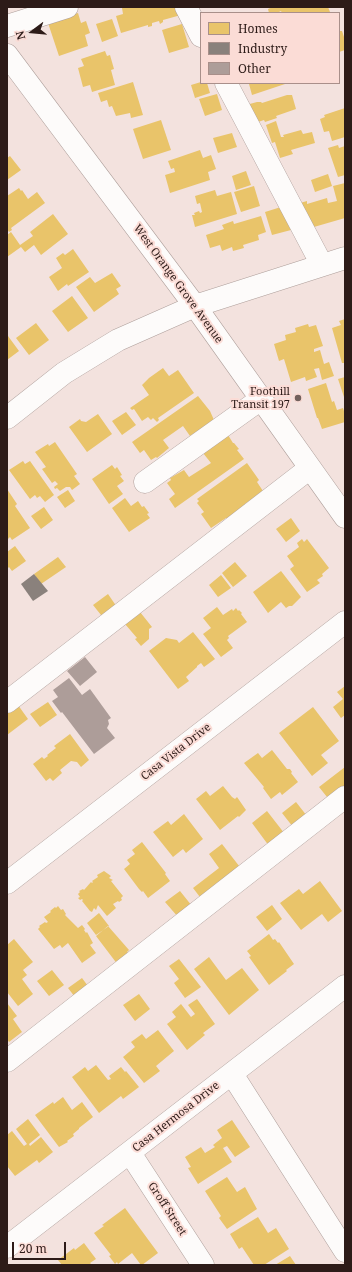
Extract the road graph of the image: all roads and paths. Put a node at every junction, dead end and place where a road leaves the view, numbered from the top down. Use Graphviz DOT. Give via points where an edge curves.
graph roads {
  1 [pos="67,7"];
  2 [pos="186,7"];
  3 [pos="7,26"];
  4 [pos="200,34"];
  5 [pos="7,55"];
  6 [pos="227,84"];
  7 [pos="345,258"];
  8 [pos="322,265"];
  9 [pos="195,306"];
  10 [pos="261,399"];
  11 [pos="7,418"];
  12 [pos="310,468"];
  13 [pos="145,482"];
  14 [pos="345,517"];
  15 [pos="345,622"];
  16 [pos="7,702"];
  17 [pos="345,797"];
  18 [pos="7,883"];
  19 [pos="345,986"];
  20 [pos="7,1061"];
  21 [pos="232,1074"];
  22 [pos="130,1153"];
  23 [pos="7,1248"];
  24 [pos="345,1251"];
  25 [pos="198,1263"];
  1 -- 3 [label="street"];
  2 -- 4 [label="street"];
  5 -- 9 [label="street, West Orange Grove Avenue"];
  6 -- 8 [label="street"];
  7 -- 8 [label="street"];
  8 -- 9 [label="street"];
  9 -- 10 [label="street, West Orange Grove Avenue"];
  9 -- 11 [label="street" via="118,340 64,373"];
  10 -- 12 [label="street, West Orange Grove Avenue"];
  10 -- 13 [label="street"];
  12 -- 14 [label="street, West Orange Grove Avenue"];
  12 -- 16 [label="street"];
  15 -- 18 [label="street, Casa Vista Drive"];
  17 -- 20 [label="street"];
  19 -- 21 [label="street, Casa Hermosa Drive"];
  21 -- 22 [label="street, Casa Hermosa Drive"];
  21 -- 24 [label="street"];
  22 -- 23 [label="street, Casa Hermosa Drive"];
  22 -- 25 [label="street, Groff Street"];
}
